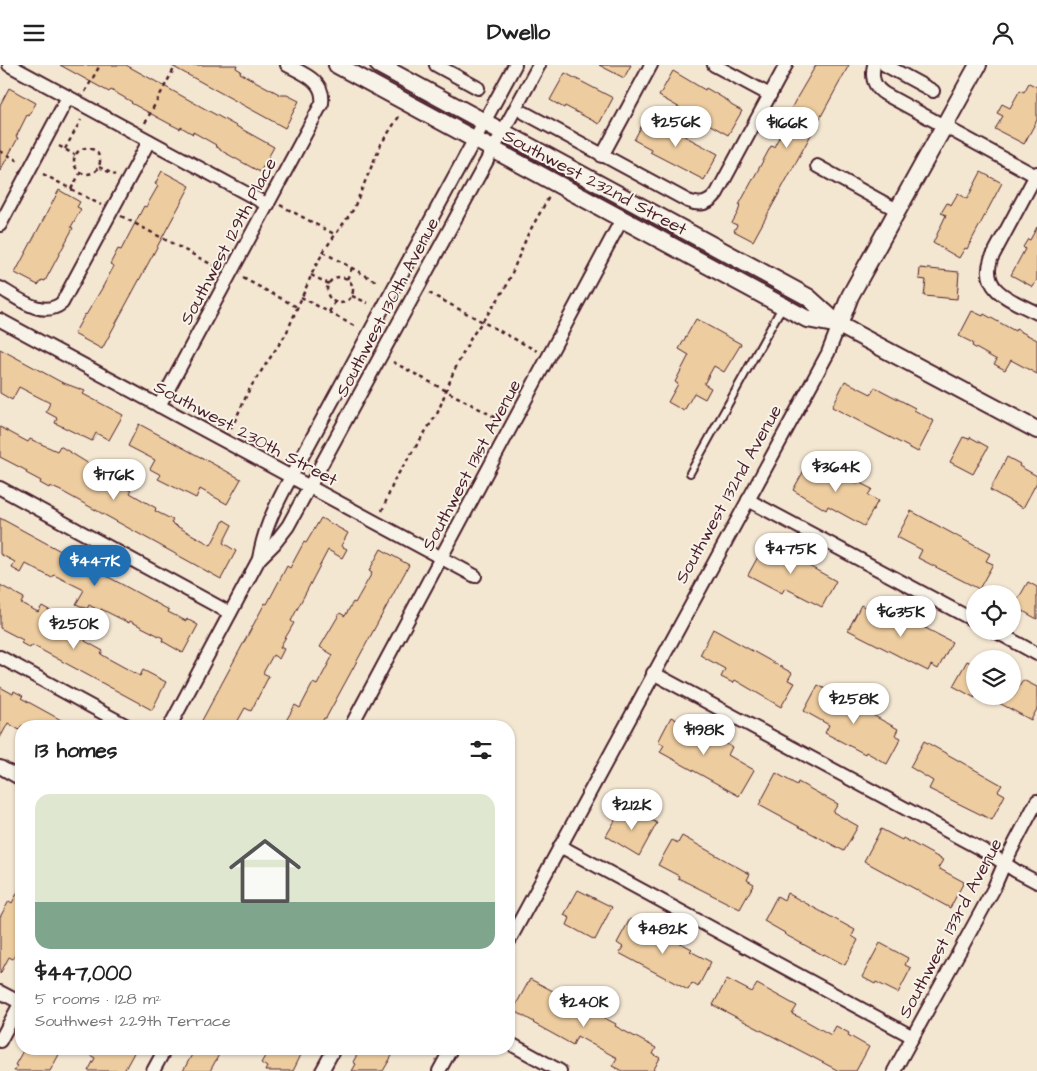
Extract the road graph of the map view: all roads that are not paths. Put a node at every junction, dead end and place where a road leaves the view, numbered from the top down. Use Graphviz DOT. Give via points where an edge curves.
graph roads {
  1 [pos="9,65"];
  2 [pos="287,65"];
  3 [pos="336,65"];
  4 [pos="379,65"];
  5 [pos="436,65"];
  6 [pos="515,65"];
  7 [pos="539,65"];
  8 [pos="651,65"];
  9 [pos="714,65"];
  10 [pos="786,65"];
  11 [pos="874,65"];
  12 [pos="885,65"];
  13 [pos="978,65"];
  14 [pos="478,88"];
  15 [pos="933,91"];
  16 [pos="770,95"];
  17 [pos="68,97"];
  18 [pos="525,113"];
  19 [pos="484,122"];
  20 [pos="944,126"];
  21 [pos="502,132"];
  22 [pos="474,139"];
  23 [pos="149,141"];
  24 [pos="492,149"];
  25 [pos="602,155"];
  26 [pos="817,166"];
  27 [pos="1036,175"];
  28 [pos="272,204"];
  29 [pos="897,211"];
  30 [pos="622,219"];
  31 [pos="0,225"];
  32 [pos="0,288"];
  33 [pos="783,306"];
  34 [pos="1037,313"];
  35 [pos="0,320"];
  36 [pos="839,325"];
  37 [pos="159,406"];
  38 [pos="1037,430"];
  39 [pos="690,473"];
  40 [pos="290,477"];
  41 [pos="309,487"];
  42 [pos="0,488"];
  43 [pos="748,499"];
  44 [pos="441,558"];
  45 [pos="258,559"];
  46 [pos="475,576"];
  47 [pos="230,613"];
  48 [pos="966,616"];
  49 [pos="1011,640"];
  50 [pos="1037,654"];
  51 [pos="0,657"];
  52 [pos="653,673"];
  53 [pos="116,720"];
  54 [pos="173,720"];
  55 [pos="354,720"];
  56 [pos="0,767"];
  57 [pos="15,776"];
  58 [pos="1037,801"];
  59 [pos="560,846"];
  60 [pos="1005,862"];
  61 [pos="1037,882"];
  62 [pos="515,930"];
  63 [pos="0,992"];
  64 [pos="15,999"];
  65 [pos="15,1013"];
  66 [pos="913,1037"];
  67 [pos="0,1041"];
  68 [pos="515,1046"];
  69 [pos="162,1055"];
  70 [pos="331,1055"];
  71 [pos="448,1055"];
  72 [pos="153,1071"];
  73 [pos="322,1071"];
  74 [pos="439,1071"];
  75 [pos="560,1071"];
  76 [pos="894,1071"];
  1 -- 17 [label="street"];
  2 -- 28 [label="street, Southwest 129th Place" via="319,85 322,98"];
  3 -- 22 [label="street, Southwest 232nd Street"];
  4 -- 19 [label="street, Southwest 232nd Street"];
  5 -- 14 [label="street"];
  6 -- 19 [label="street, Southwest 130th Avenue"];
  7 -- 21 [label="street, Southwest 130th Avenue"];
  8 -- 25 [label="street"];
  9 -- 16 [label="street"];
  10 -- 16 [label="street"];
  11 -- 20 [label="street" via="874,83 879,90"];
  12 -- 15 [label="street"];
  13 -- 20 [label="street, Southwest 132nd Avenue"];
  16 -- 25 [label="street" via="717,193 704,203 688,201"];
  17 -- 23 [label="street"];
  17 -- 31 [label="street"];
  18 -- 25 [label="street"];
  19 -- 21 [label="street, Southwest 232nd Street"];
  19 -- 22 [label="street, Southwest 130th Avenue"];
  20 -- 27 [label="street"];
  20 -- 29 [label="street, Southwest 132nd Avenue"];
  21 -- 24 [label="street, Southwest 130th Avenue"];
  21 -- 36 [label="street, Southwest 232nd Street" via="808,297"];
  22 -- 24 [label="street, Southwest 232nd Street"];
  22 -- 40 [label="street, Southwest 130th Avenue"];
  23 -- 28 [label="street"];
  23 -- 32 [label="street" via="65,299 57,307 37,308"];
  24 -- 30 [label="street, Southwest 232nd Street"];
  24 -- 41 [label="street, Southwest 130th Avenue"];
  26 -- 29 [label="street"];
  27 -- 34 [label="street" via="991,259 988,271 991,283 1000,293"];
  28 -- 37 [label="street, Southwest 129th Place"];
  29 -- 36 [label="street, Southwest 132nd Avenue" via="850,296"];
  30 -- 33 [label="street, Southwest 232nd Street"];
  30 -- 44 [label="street, Southwest 131st Avenue"];
  33 -- 36 [label="street, Southwest 232nd Street" via="807,319"];
  33 -- 39 [label="lane"];
  35 -- 37 [label="street, Southwest 230th Street"];
  36 -- 38 [label="street, Southwest 232nd Street"];
  36 -- 43 [label="street, Southwest 132nd Avenue" via="828,353"];
  37 -- 40 [label="street, Southwest 230th Street"];
  40 -- 41 [label="street, Southwest 230th Street"];
  40 -- 45 [label="street, Southwest 130th Avenue" via="268,523"];
  41 -- 44 [label="street, Southwest 230th Street"];
  41 -- 45 [label="street, Southwest 130th Avenue" via="288,525"];
  42 -- 47 [label="street"];
  43 -- 48 [label="street"];
  43 -- 52 [label="street, Southwest 132nd Avenue"];
  44 -- 46 [label="street, Southwest 230th Street"];
  44 -- 55 [label="street, Southwest 131st Avenue"];
  45 -- 47 [label="street, Southwest 130th Avenue"];
  47 -- 54 [label="street, Southwest 130th Avenue"];
  49 -- 50 [label="street"];
  51 -- 53 [label="street"];
  52 -- 59 [label="street, Southwest 132nd Avenue"];
  52 -- 60 [label="street"];
  56 -- 57 [label="street"];
  58 -- 60 [label="street, Southwest 133rd Avenue"];
  59 -- 62 [label="street, Southwest 132nd Avenue"];
  59 -- 66 [label="street"];
  60 -- 61 [label="street"];
  60 -- 66 [label="street, Southwest 133rd Avenue"];
  63 -- 64 [label="street"];
  65 -- 67 [label="street"];
  66 -- 76 [label="street, Southwest 133rd Avenue"];
  68 -- 75 [label="street"];
  69 -- 72 [label="street"];
  70 -- 73 [label="street"];
  71 -- 74 [label="street"];
}
